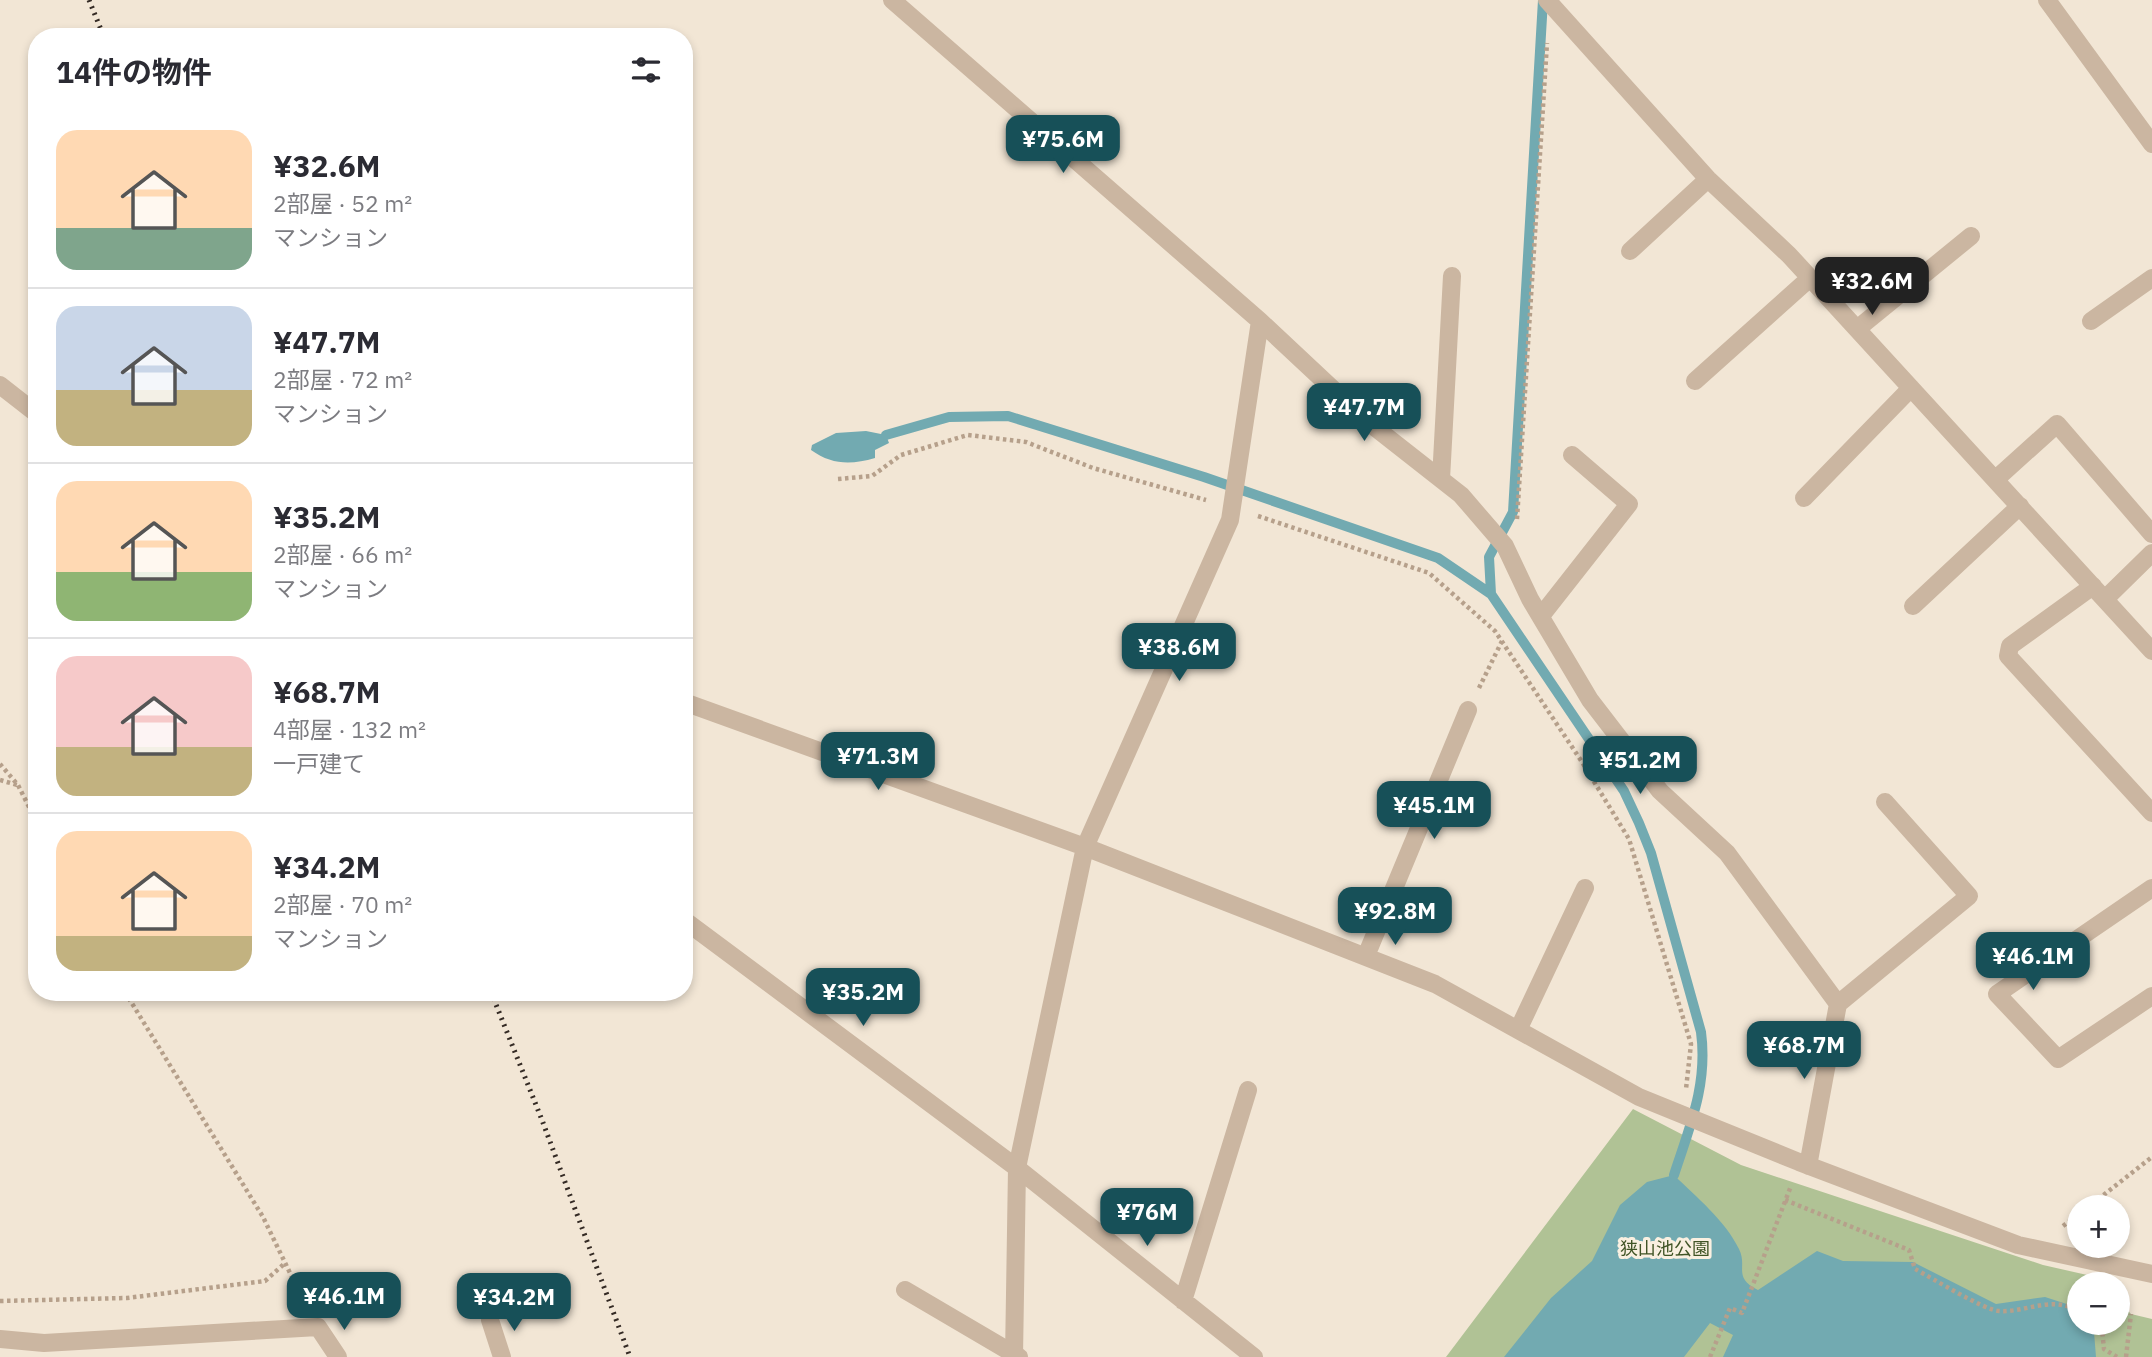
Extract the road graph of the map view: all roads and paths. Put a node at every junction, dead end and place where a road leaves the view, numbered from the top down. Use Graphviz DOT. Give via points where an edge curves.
graph roads {
  1 [pos="892,0"];
  2 [pos="2046,0"];
  3 [pos="1554,6"];
  4 [pos="2152,144"];
  5 [pos="1708,178"];
  6 [pos="1971,236"];
  7 [pos="1630,251"];
  8 [pos="1452,276"];
  9 [pos="1810,278"];
  10 [pos="2152,278"];
  11 [pos="1260,321"];
  12 [pos="2091,321"];
  13 [pos="1857,329"];
  14 [pos="1695,381"];
  15 [pos="0,385"];
  16 [pos="1911,388"];
  17 [pos="28,407"];
  18 [pos="1572,455"];
  19 [pos="838,479"];
  20 [pos="1441,480"];
  21 [pos="1996,480"];
  22 [pos="1804,498"];
  23 [pos="2020,506"];
  24 [pos="1232,507"];
  25 [pos="2152,534"];
  26 [pos="1500,541"];
  27 [pos="2152,553"];
  28 [pos="2099,593"];
  29 [pos="1913,606"];
  30 [pos="1541,616"];
  31 [pos="1502,640"];
  32 [pos="2152,651"];
  33 [pos="693,705"];
  34 [pos="1468,710"];
  35 [pos="0,764"];
  36 [pos="0,780"];
  37 [pos="18,785"];
  38 [pos="1885,802"];
  39 [pos="28,805"];
  40 [pos="2152,813"];
  41 [pos="1085,847"];
  42 [pos="1586,888"];
  43 [pos="2152,888"];
  44 [pos="693,927"];
  45 [pos="1366,956"];
  46 [pos="2152,996"];
  47 [pos="131,1001"];
  48 [pos="1838,1004"];
  49 [pos="1519,1028"];
  50 [pos="1248,1090"];
  51 [pos="1677,1112"];
  52 [pos="2152,1157"];
  53 [pos="1804,1164"];
  54 [pos="1017,1168"];
  55 [pos="2104,1195"];
  56 [pos="1785,1200"];
  57 [pos="284,1264"];
  58 [pos="2152,1274"];
  59 [pos="905,1290"];
  60 [pos="0,1301"];
  61 [pos="1183,1301"];
  62 [pos="2067,1307"];
  63 [pos="2131,1314"];
  64 [pos="490,1320"];
  65 [pos="318,1327"];
  66 [pos="2103,1335"];
  67 [pos="0,1339"];
  68 [pos="43,1350"];
  69 [pos="1016,1356"];
  70 [pos="338,1357"];
  71 [pos="502,1357"];
  72 [pos="1254,1357"];
  73 [pos="1710,1357"];
  74 [pos="2117,1357"];
  75 [pos="2126,1357"];
  1 -- 11 [label="street"];
  2 -- 4 [label="street"];
  3 -- 5 [label="street"];
  3 -- 26 [label="path" via="1549,20 1520,515"];
  5 -- 7 [label="street"];
  5 -- 9 [label="street"];
  6 -- 13 [label="street"];
  8 -- 20 [label="street"];
  9 -- 13 [label="street"];
  9 -- 14 [label="street"];
  10 -- 12 [label="street"];
  11 -- 20 [label="street" via="1368,422"];
  11 -- 24 [label="street"];
  13 -- 16 [label="street"];
  15 -- 17 [label="street"];
  16 -- 21 [label="street"];
  16 -- 22 [label="street"];
  18 -- 30 [label="street" via="1629,504"];
  19 -- 24 [label="path" via="872,476 901,455 968,435 1026,442 1093,468"];
  20 -- 26 [label="street" via="1461,495"];
  21 -- 23 [label="street"];
  21 -- 25 [label="street" via="2057,424"];
  23 -- 28 [label="street"];
  23 -- 29 [label="street"];
  24 -- 31 [label="path" via="1429,573"];
  24 -- 41 [label="street"];
  26 -- 30 [label="street"];
  27 -- 28 [label="street"];
  28 -- 32 [label="street"];
  28 -- 40 [label="street" via="2010,646 2008,656"];
  30 -- 48 [label="street" via="1590,699 1660,791 1727,853"];
  31 -- 34 [label="path"];
  31 -- 51 [label="path" via="1629,839 1691,1044 1689,1075"];
  33 -- 41 [label="street"];
  34 -- 45 [label="street"];
  35 -- 37 [label="path"];
  36 -- 37 [label="path"];
  37 -- 39 [label="path"];
  38 -- 48 [label="street" via="1969,896"];
  41 -- 45 [label="street"];
  41 -- 54 [label="street"];
  42 -- 49 [label="street"];
  43 -- 46 [label="street" via="1997,994 2057,1059"];
  44 -- 54 [label="street"];
  45 -- 49 [label="street" via="1435,984"];
  47 -- 57 [label="path" via="263,1217"];
  48 -- 53 [label="street"];
  49 -- 51 [label="street" via="1639,1097"];
  50 -- 61 [label="street"];
  51 -- 53 [label="street"];
  52 -- 55 [label="path"];
  53 -- 56 [label="path"];
  53 -- 58 [label="street" via="2018,1245"];
  54 -- 61 [label="street"];
  54 -- 69 [label="street"];
  56 -- 62 [label="path" via="1909,1250 1915,1269 1998,1311 2040,1304"];
  56 -- 73 [label="path" via="1741,1313 1730,1308"];
  57 -- 60 [label="path" via="265,1281 127,1298"];
  57 -- 65 [label="path"];
  59 -- 69 [label="street"];
  61 -- 72 [label="street"];
  63 -- 75 [label="path"];
  64 -- 71 [label="street"];
  65 -- 68 [label="street"];
  65 -- 70 [label="street"];
  66 -- 74 [label="path" via="2104,1349"];
  67 -- 68 [label="street"];
}
